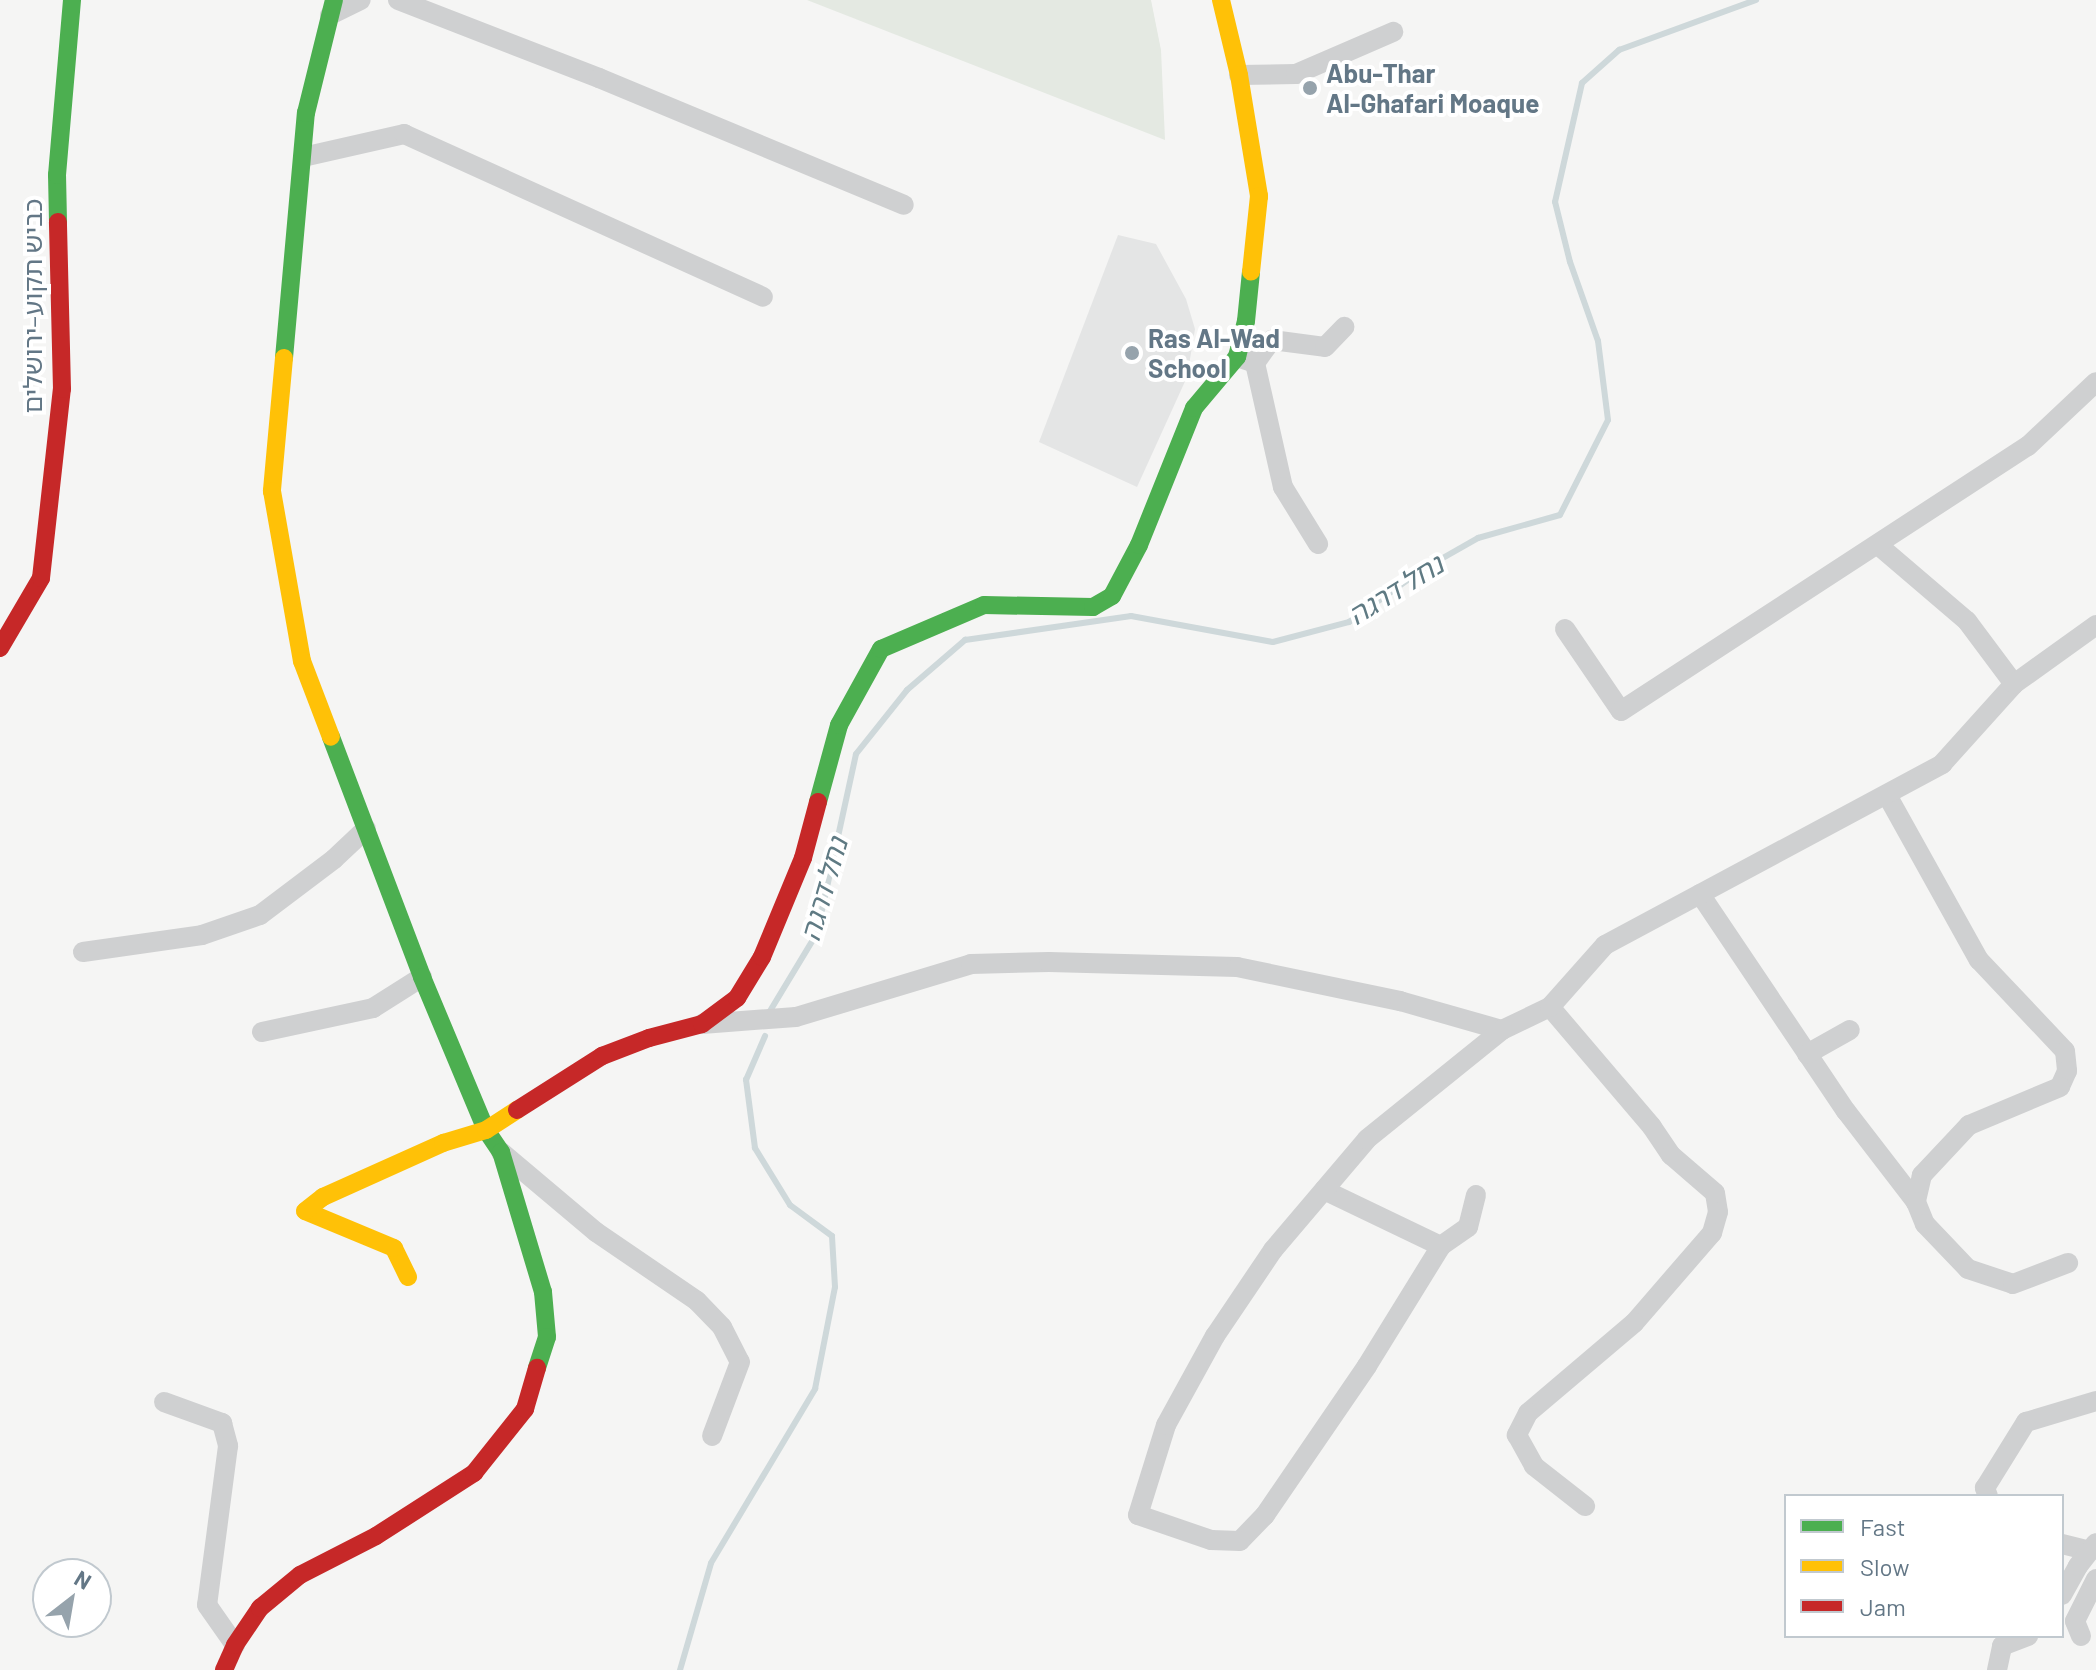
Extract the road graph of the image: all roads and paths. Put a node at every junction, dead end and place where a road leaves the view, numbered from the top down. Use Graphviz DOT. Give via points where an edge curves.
graph roads {
  1 [pos="72,0"];
  2 [pos="361,0"];
  3 [pos="398,0"];
  4 [pos="1221,0"];
  5 [pos="332,8"];
  6 [pos="1393,32"];
  7 [pos="1239,75"];
  8 [pos="303,157"];
  9 [pos="904,205"];
  10 [pos="763,297"];
  11 [pos="1344,327"];
  12 [pos="1246,360"];
  13 [pos="2096,382"];
  14 [pos="1318,544"];
  15 [pos="1878,545"];
  16 [pos="2096,625"];
  17 [pos="1565,629"];
  18 [pos="0,648"];
  19 [pos="2014,684"];
  20 [pos="1887,795"];
  21 [pos="366,829"];
  22 [pos="1700,894"];
  23 [pos="83,952"];
  24 [pos="422,977"];
  25 [pos="1550,1007"];
  26 [pos="702,1024"];
  27 [pos="1502,1030"];
  28 [pos="1850,1030"];
  29 [pos="262,1032"];
  30 [pos="1807,1054"];
  31 [pos="486,1130"];
  32 [pos="501,1152"];
  33 [pos="1324,1190"];
  34 [pos="1476,1195"];
  35 [pos="1916,1202"];
  36 [pos="1441,1246"];
  37 [pos="2068,1263"];
  38 [pos="408,1277"];
  39 [pos="2096,1401"];
  40 [pos="164,1402"];
  41 [pos="712,1436"];
  42 [pos="1987,1494"];
  43 [pos="1585,1506"];
  44 [pos="2064,1544"];
  45 [pos="2093,1547"];
  46 [pos="2096,1579"];
  47 [pos="2064,1592"];
  48 [pos="2081,1636"];
  49 [pos="2023,1638"];
  50 [pos="235,1645"];
  51 [pos="224,1670"];
  52 [pos="1997,1670"];
  1 -- 18 [label="street, כביש תקוע–ירושלים" via="57,175 62,389 41,578"];
  2 -- 5 [label="street"];
  3 -- 9 [label="street"];
  4 -- 7 [label="street"];
  5 -- 8 [label="street" via="306,113"];
  6 -- 7 [label="street" via="1296,74"];
  7 -- 12 [label="street" via="1259,196"];
  8 -- 10 [label="street" via="404,134"];
  8 -- 21 [label="street" via="272,491 302,661"];
  11 -- 12 [label="street" via="1325,347 1272,340"];
  12 -- 14 [label="street" via="1283,487"];
  12 -- 26 [label="street" via="1194,408 1139,545 1112,596 1093,607 984,605 881,649 839,725 803,858 762,957 737,998"];
  13 -- 15 [label="street" via="2028,446"];
  15 -- 17 [label="street" via="1621,711"];
  15 -- 19 [label="street" via="1967,621"];
  16 -- 19 [label="street"];
  19 -- 20 [label="street" via="1942,764"];
  20 -- 22 [label="street"];
  20 -- 35 [label="street" via="1979,960 2065,1051 2067,1071 2060,1087 1969,1125 1922,1175"];
  21 -- 23 [label="street" via="260,915 202,935"];
  21 -- 24 [label="street"];
  22 -- 25 [label="street" via="1605,945"];
  22 -- 30 [label="street"];
  24 -- 29 [label="street" via="373,1008"];
  24 -- 31 [label="street"];
  25 -- 27 [label="street"];
  25 -- 43 [label="street" via="1671,1155 1715,1193 1718,1212 1712,1233 1634,1323 1528,1413 1517,1435 1534,1466"];
  26 -- 27 [label="street" via="796,1017 971,964 1049,962 1237,967 1400,1001"];
  26 -- 31 [label="street" via="602,1056"];
  27 -- 33 [label="street" via="1367,1139"];
  28 -- 30 [label="street"];
  30 -- 35 [label="street"];
  31 -- 32 [label="street"];
  31 -- 38 [label="street" via="443,1143 323,1197 305,1211 394,1248"];
  32 -- 41 [label="street" via="596,1232 697,1301 722,1327 740,1362"];
  32 -- 50 [label="street" via="543,1292 547,1337 525,1409 474,1473 376,1536 300,1575 260,1608"];
  33 -- 36 [label="street"];
  33 -- 36 [label="street" via="1273,1250 1215,1336 1166,1425 1138,1515 1211,1540 1240,1541 1265,1515 1359,1379"];
  34 -- 36 [label="street" via="1468,1227"];
  35 -- 37 [label="street" via="1925,1224 1968,1269 2013,1284"];
  39 -- 42 [label="street" via="2026,1422 1985,1488"];
  40 -- 50 [label="street" via="222,1423 228,1446 207,1605"];
  44 -- 45 [label="street"];
  45 -- 47 [label="street"];
  46 -- 48 [label="street" via="2075,1621"];
  49 -- 52 [label="street" via="2002,1646"];
  50 -- 51 [label="street"];
}
